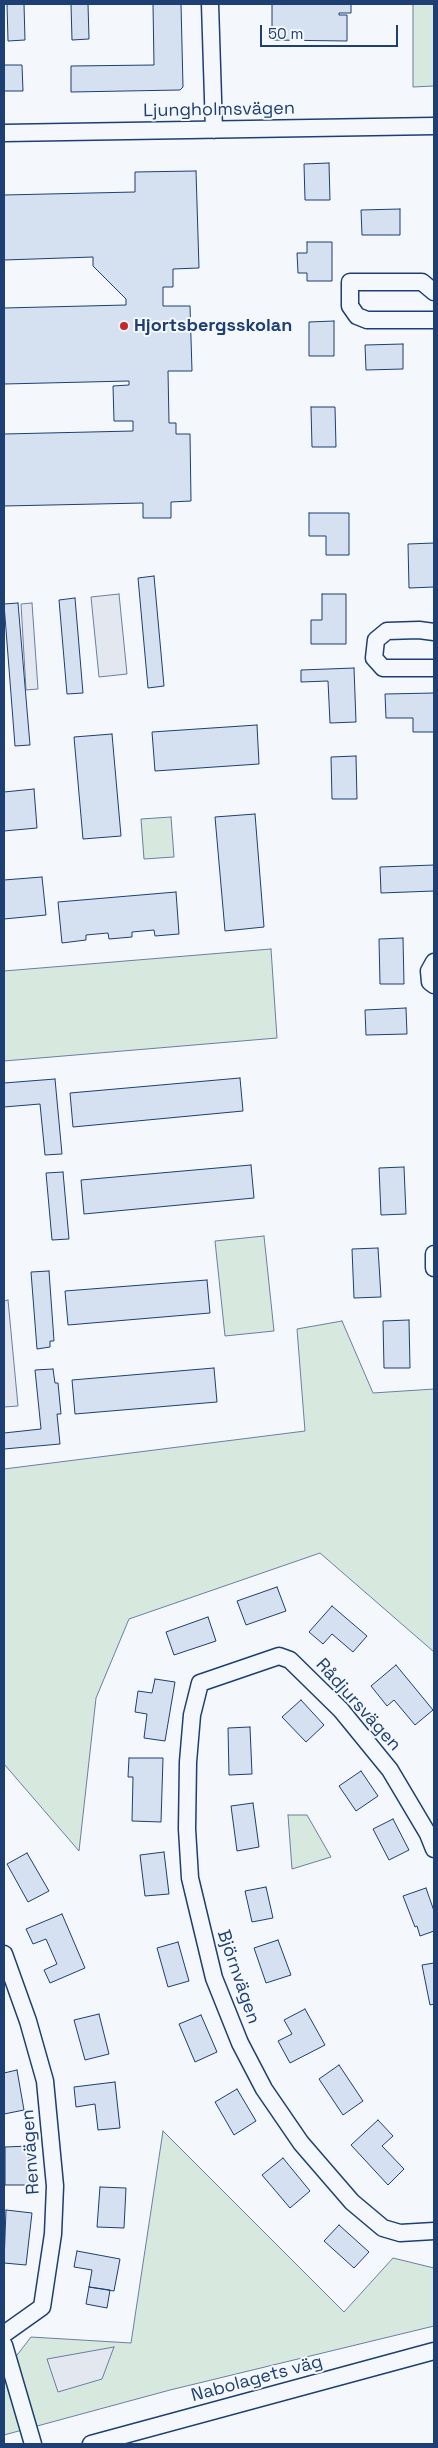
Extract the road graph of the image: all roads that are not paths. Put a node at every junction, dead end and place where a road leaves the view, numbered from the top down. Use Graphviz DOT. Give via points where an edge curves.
graph roads {
  1 [pos="210,4"];
  2 [pos="434,126"];
  3 [pos="214,130"];
  4 [pos="4,133"];
  5 [pos="434,292"];
  6 [pos="434,320"];
  7 [pos="434,632"];
  8 [pos="434,668"];
  9 [pos="434,962"];
  10 [pos="434,985"];
  11 [pos="434,1254"];
  12 [pos="434,1268"];
  13 [pos="241,1668"];
  14 [pos="434,1849"];
  15 [pos="4,1954"];
  16 [pos="434,2231"];
  17 [pos="4,2334"];
  18 [pos="4,2345"];
  19 [pos="434,2351"];
  20 [pos="33,2444"];
  21 [pos="91,2444"];
  1 -- 3 [label="street"];
  2 -- 3 [label="street, Ljungholmsvägen"];
  3 -- 4 [label="street, Ljungholmsvägen"];
  5 -- 6 [label="street" via="422,282 350,282 350,306 357,316 367,320"];
  7 -- 8 [label="street" via="387,631 376,640 374,658 383,668"];
  9 -- 10 [label="street" via="429,970 430,982"];
  11 -- 12 [label="street"];
  13 -- 14 [label="street, Rådjursvägen" via="279,1656 290,1660 341,1710 390,1770"];
  13 -- 16 [label="street, Björnvägen" via="200,1683 192,1715 187,1829 190,1878 214,1978 240,2043 264,2089 301,2143 352,2202 382,2228 400,2234"];
  15 -- 17 [label="street, Renvägen" via="45,2081 55,2186 53,2234 42,2307"];
  18 -- 20 [label="street"];
  19 -- 21 [label="street, Nabolagets väg"];
}
